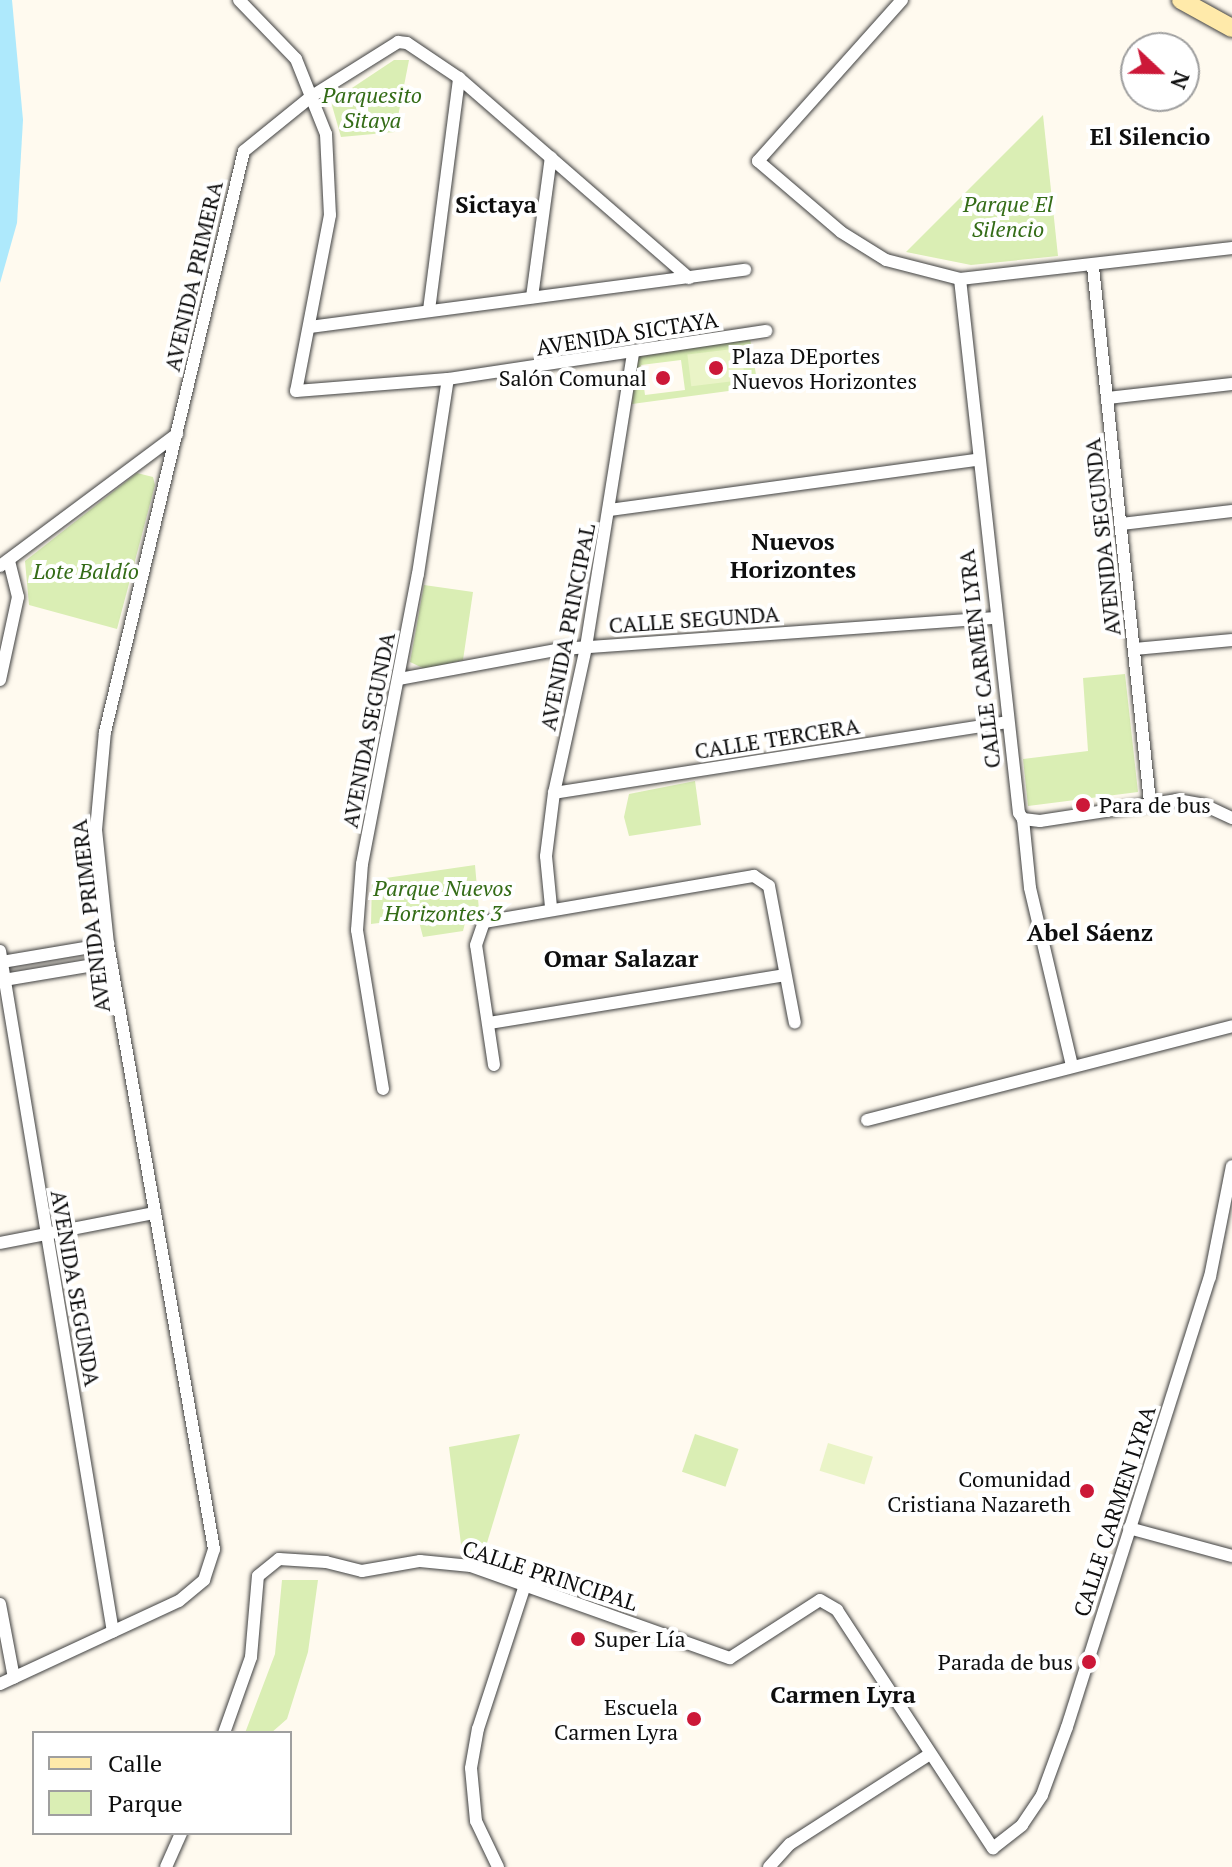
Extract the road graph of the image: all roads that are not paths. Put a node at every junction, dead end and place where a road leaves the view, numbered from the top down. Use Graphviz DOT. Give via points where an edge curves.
graph roads {
  1 [pos="239,0"];
  2 [pos="902,0"];
  3 [pos="1181,0"];
  4 [pos="1232,28"];
  5 [pos="459,78"];
  6 [pos="312,96"];
  7 [pos="551,157"];
  8 [pos="1232,248"];
  9 [pos="1093,267"];
  10 [pos="745,270"];
  11 [pos="689,278"];
  12 [pos="960,279"];
  13 [pos="532,297"];
  14 [pos="429,310"];
  15 [pos="310,327"];
  16 [pos="766,331"];
  17 [pos="633,354"];
  18 [pos="448,379"];
  19 [pos="1232,384"];
  20 [pos="1107,398"];
  21 [pos="177,434"];
  22 [pos="977,460"];
  23 [pos="610,510"];
  24 [pos="1232,511"];
  25 [pos="1121,524"];
  26 [pos="4,563"];
  27 [pos="993,618"];
  28 [pos="1232,640"];
  29 [pos="586,647"];
  30 [pos="1135,649"];
  31 [pos="399,679"];
  32 [pos="0,680"];
  33 [pos="1007,722"];
  34 [pos="554,793"];
  35 [pos="1150,802"];
  36 [pos="1232,818"];
  37 [pos="1023,819"];
  38 [pos="551,907"];
  39 [pos="108,944"];
  40 [pos="1,956"];
  41 [pos="112,962"];
  42 [pos="784,975"];
  43 [pos="4,980"];
  44 [pos="489,1023"];
  45 [pos="795,1023"];
  46 [pos="1232,1026"];
  47 [pos="14,1044"];
  48 [pos="0,1047"];
  49 [pos="494,1065"];
  50 [pos="1072,1066"];
  51 [pos="383,1089"];
  52 [pos="867,1120"];
  53 [pos="1232,1166"];
  54 [pos="155,1213"];
  55 [pos="47,1235"];
  56 [pos="0,1243"];
  57 [pos="1129,1528"];
  58 [pos="1232,1556"];
  59 [pos="525,1585"];
  60 [pos="0,1604"];
  61 [pos="113,1632"];
  62 [pos="14,1678"];
  63 [pos="0,1684"];
  64 [pos="225,1731"];
  65 [pos="930,1754"];
  66 [pos="180,1835"];
  67 [pos="993,1848"];
  68 [pos="166,1867"];
  69 [pos="498,1867"];
  70 [pos="769,1867"];
  1 -- 6 [label="street, AVENIDA SICTAYA" via="296,59"];
  2 -- 12 [label="street" via="758,161 841,232 886,260"];
  3 -- 4 [label="street"];
  5 -- 6 [label="street" via="398,42"];
  5 -- 7 [label="street"];
  5 -- 14 [label="street"];
  6 -- 15 [label="street, AVENIDA SICTAYA" via="326,134 330,215"];
  6 -- 21 [label="street, AVENIDA PRIMERA" via="244,151"];
  7 -- 11 [label="street"];
  7 -- 13 [label="street"];
  8 -- 9 [label="street"];
  9 -- 12 [label="street"];
  9 -- 20 [label="street, AVENIDA SEGUNDA"];
  10 -- 11 [label="street"];
  11 -- 13 [label="street"];
  12 -- 22 [label="street, CALLE CARMEN LYRA"];
  13 -- 14 [label="street"];
  14 -- 15 [label="street"];
  15 -- 18 [label="street, AVENIDA SICTAYA" via="296,391"];
  16 -- 17 [label="street, AVENIDA SICTAYA"];
  17 -- 18 [label="street, AVENIDA SICTAYA"];
  17 -- 23 [label="street, AVENIDA PRINCIPAL"];
  18 -- 31 [label="street, AVENIDA SEGUNDA"];
  19 -- 20 [label="street"];
  20 -- 25 [label="street, AVENIDA SEGUNDA"];
  21 -- 26 [label="street"];
  21 -- 39 [label="street, AVENIDA PRIMERA" via="98,778 96,830"];
  22 -- 23 [label="street"];
  22 -- 27 [label="street, CALLE CARMEN LYRA"];
  23 -- 29 [label="street, AVENIDA PRINCIPAL"];
  24 -- 25 [label="street"];
  25 -- 30 [label="street, AVENIDA SEGUNDA"];
  26 -- 32 [label="street" via="18,597"];
  27 -- 29 [label="street, CALLE SEGUNDA"];
  27 -- 33 [label="street, CALLE CARMEN LYRA"];
  28 -- 30 [label="street"];
  29 -- 31 [label="street, CALLE SEGUNDA"];
  29 -- 34 [label="street, AVENIDA PRINCIPAL"];
  30 -- 35 [label="street, AVENIDA SEGUNDA"];
  31 -- 51 [label="street, AVENIDA SEGUNDA" via="362,864 357,930"];
  33 -- 34 [label="street, CALLE TERCERA"];
  33 -- 37 [label="street, CALLE CARMEN LYRA" via="1016,807"];
  34 -- 38 [label="street, AVENIDA PRINCIPAL" via="546,856"];
  35 -- 36 [label="street" via="1204,805"];
  35 -- 37 [label="street" via="1068,818"];
  37 -- 50 [label="street" via="1030,888"];
  38 -- 42 [label="street" via="760,877 769,886"];
  38 -- 44 [label="street" via="478,927 476,945"];
  39 -- 40 [label="street"];
  39 -- 41 [label="street, AVENIDA PRIMERA"];
  40 -- 43 [label="street, AVENIDA SEGUNDA"];
  41 -- 43 [label="street"];
  41 -- 54 [label="street, AVENIDA PRIMERA"];
  42 -- 44 [label="street"];
  42 -- 45 [label="street"];
  43 -- 47 [label="street, AVENIDA SEGUNDA"];
  44 -- 49 [label="street"];
  46 -- 50 [label="street"];
  47 -- 48 [label="street"];
  47 -- 55 [label="street, AVENIDA SEGUNDA"];
  50 -- 52 [label="street"];
  53 -- 57 [label="street, CALLE CARMEN LYRA" via="1210,1277"];
  54 -- 55 [label="street"];
  54 -- 61 [label="street, AVENIDA PRIMERA" via="214,1549 204,1580 179,1601"];
  55 -- 56 [label="street"];
  55 -- 61 [label="street, AVENIDA SEGUNDA"];
  57 -- 58 [label="street"];
  57 -- 67 [label="street, CALLE CARMEN LYRA" via="1042,1795 1022,1825"];
  59 -- 64 [label="street, CALLE PRINCIPAL" via="459,1563 420,1561 362,1571 279,1559 258,1576 251,1657"];
  59 -- 65 [label="street, CALLE PRINCIPAL" via="730,1658 814,1601 827,1602"];
  59 -- 69 [label="street" via="478,1729 471,1768 476,1821"];
  60 -- 62 [label="street"];
  61 -- 62 [label="street"];
  62 -- 63 [label="street"];
  65 -- 67 [label="street, CALLE PRINCIPAL"];
  65 -- 70 [label="street" via="790,1844"];
  66 -- 68 [label="street"];
}
